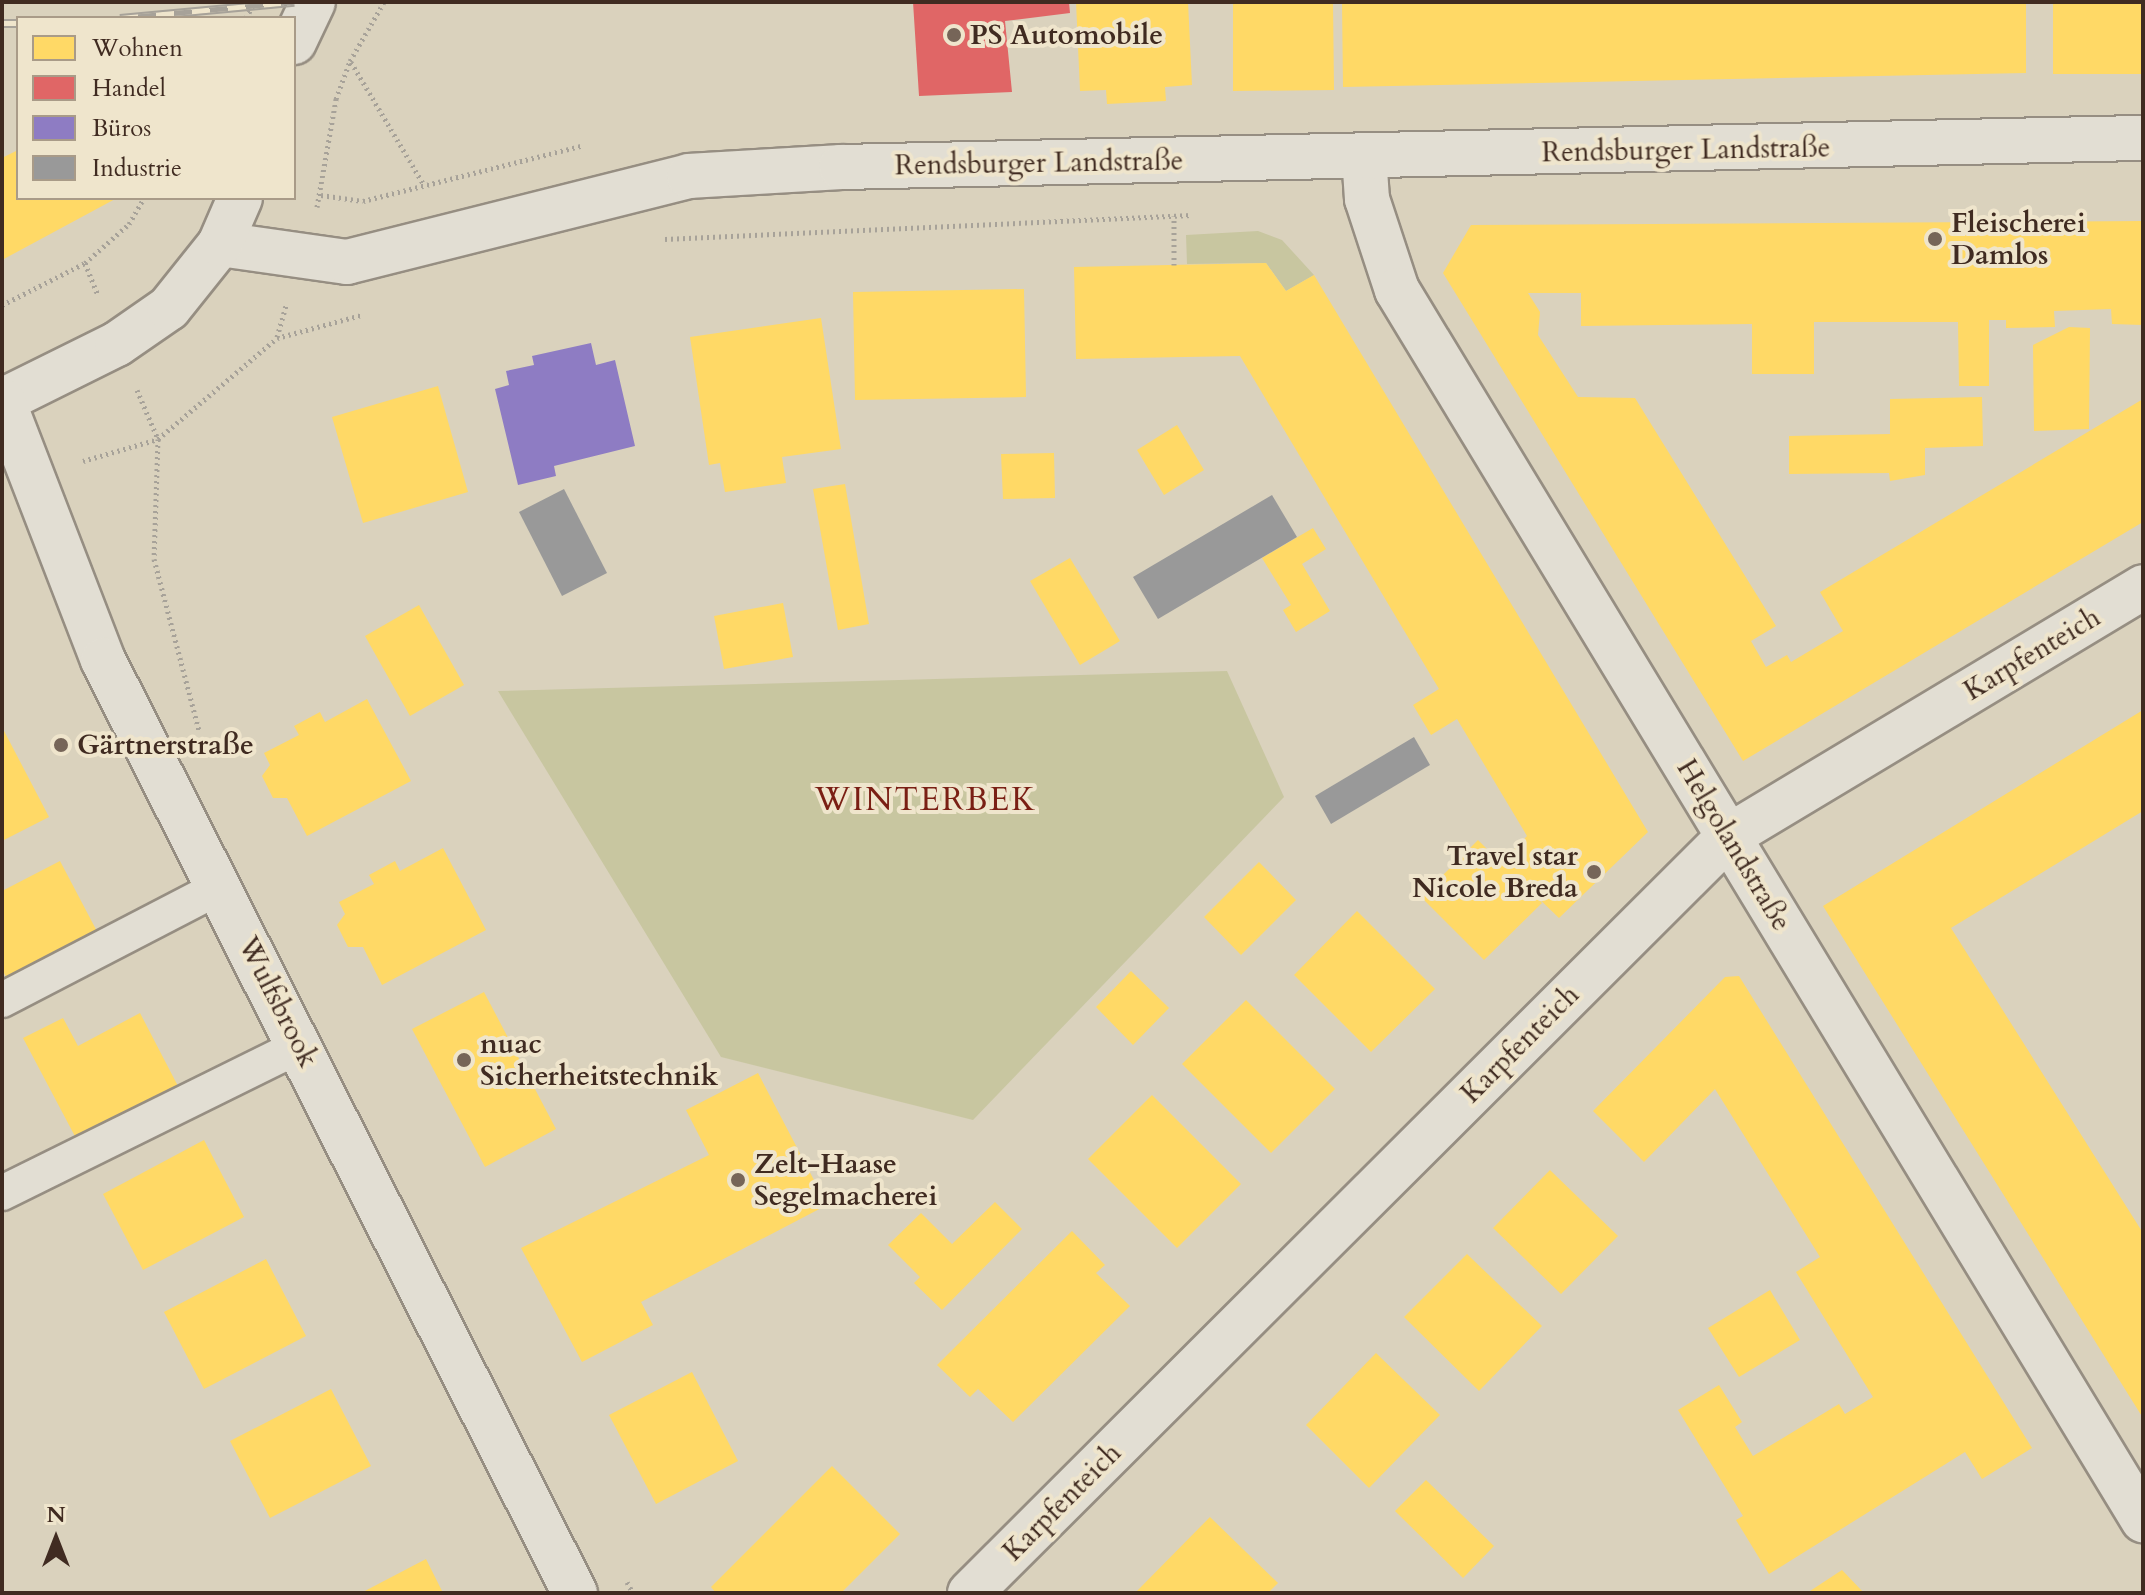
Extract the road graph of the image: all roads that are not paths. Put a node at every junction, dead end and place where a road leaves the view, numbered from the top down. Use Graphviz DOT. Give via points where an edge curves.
graph roads {
  1 [pos="2143,138"];
  2 [pos="1364,155"];
  3 [pos="239,200"];
  4 [pos="220,244"];
  5 [pos="2,401"];
  6 [pos="2143,587"];
  7 [pos="1729,836"];
  8 [pos="220,887"];
  9 [pos="2,1000"];
  10 [pos="301,1045"];
  11 [pos="2,1193"];
  12 [pos="2143,1520"];
  13 [pos="575,1593"];
  14 [pos="970,1593"];
  1 -- 2 [label="street, Rendsburger Landstraße"];
  2 -- 4 [label="street, Rendsburger Landstraße" via="841,167 689,176 347,262"];
  2 -- 7 [label="street, Helgolandstraße" via="1367,199 1397,290"];
  3 -- 4 [label="street"];
  4 -- 5 [label="street" via="169,308 117,344"];
  5 -- 8 [label="street, Wulfsbrook" via="103,660"];
  6 -- 7 [label="street, Karpfenteich"];
  7 -- 12 [label="street, Helgolandstraße"];
  7 -- 14 [label="street, Karpfenteich"];
  8 -- 9 [label="lane"];
  8 -- 10 [label="street, Wulfsbrook"];
  10 -- 11 [label="lane"];
  10 -- 13 [label="street, Wulfsbrook"];
}
